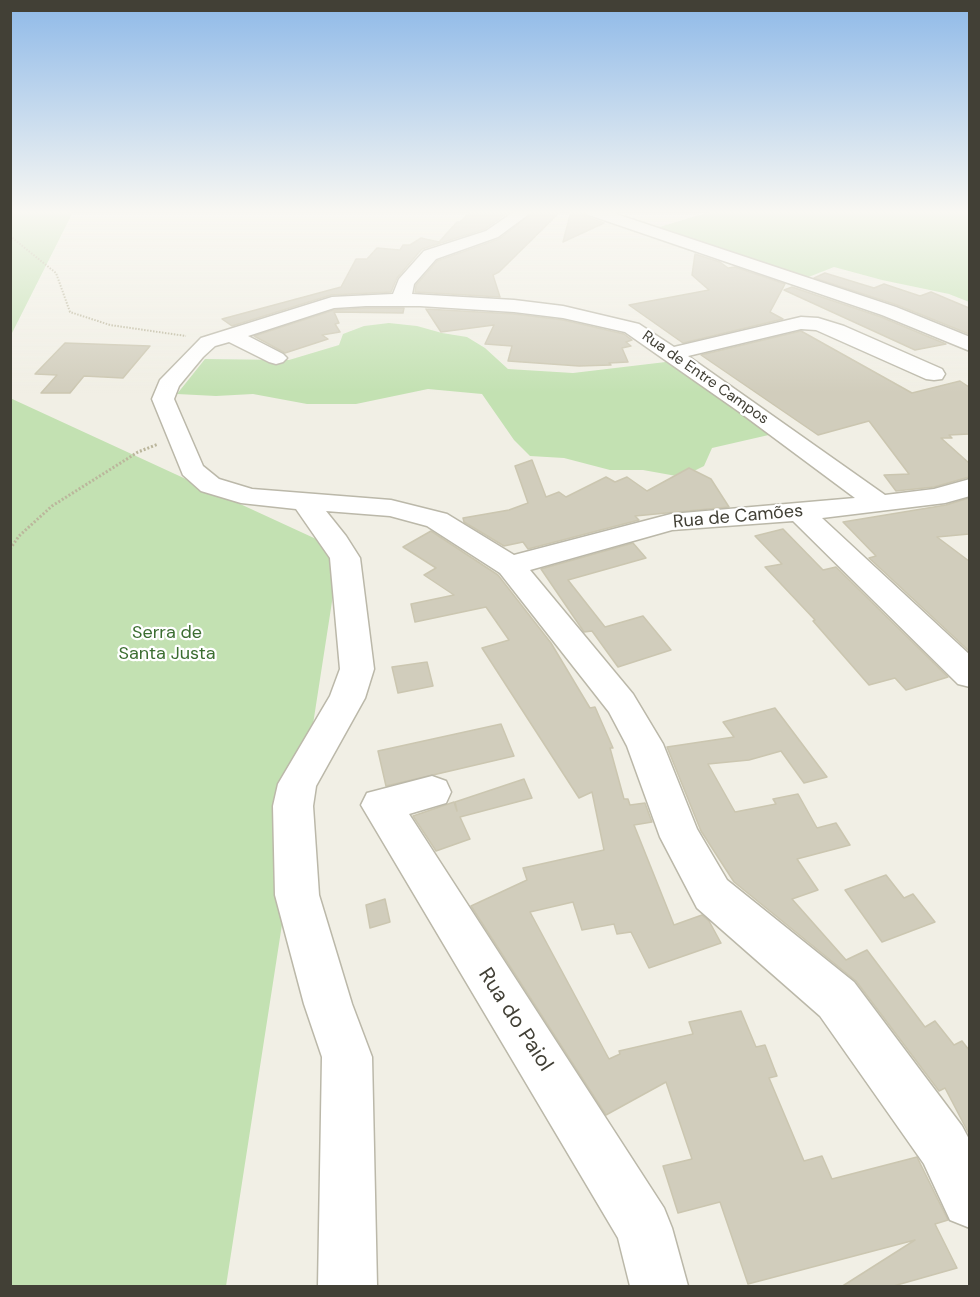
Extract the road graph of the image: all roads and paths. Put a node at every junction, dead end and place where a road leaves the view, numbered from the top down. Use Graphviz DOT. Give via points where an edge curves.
graph roads {
  1 [pos="54,272"];
  2 [pos="415,272"];
  3 [pos="770,272"];
  4 [pos="401,300"];
  5 [pos="219,338"];
  6 [pos="969,345"];
  7 [pos="672,354"];
  8 [pos="276,358"];
  9 [pos="954,367"];
  10 [pos="912,381"];
  11 [pos="178,436"];
  12 [pos="969,488"];
  13 [pos="305,502"];
  14 [pos="879,503"];
  15 [pos="800,512"];
  16 [pos="10,549"];
  17 [pos="510,566"];
  18 [pos="969,675"];
  19 [pos="432,792"];
  20 [pos="969,1200"];
  21 [pos="347,1287"];
  22 [pos="659,1287"];
  1 -- 5 [label="path" via="70,312 110,325"];
  2 -- 4 [label="street" via="405,283"];
  3 -- 6 [label="street" via="889,311"];
  4 -- 5 [label="street, Rua de Entre Campos" via="332,303"];
  4 -- 7 [label="street, Rua de Entre Campos" via="514,306 612,321 632,328"];
  5 -- 8 [label="street"];
  5 -- 11 [label="street" via="196,353 168,385 164,399"];
  7 -- 9 [label="street" via="801,323 818,324"];
  7 -- 14 [label="street, Rua de Entre Campos"];
  9 -- 10 [label="street"];
  11 -- 13 [label="street" via="192,470 210,485 250,497"];
  11 -- 16 [label="path" via="138,452 52,506"];
  12 -- 14 [label="street, Rua de Camões" via="936,497"];
  13 -- 17 [label="street" via="391,508 437,520"];
  13 -- 21 [label="street" via="345,558 357,669 347,698 297,784 293,806 297,895 347,1057"];
  14 -- 15 [label="street, Rua de Camões"];
  15 -- 17 [label="street, Rua de Camões" via="671,522"];
  15 -- 18 [label="street"];
  17 -- 20 [label="street" via="627,714 645,744 680,837 712,894 837,999 943,1145"];
  19 -- 22 [label="street, Rua do Paiol" via="381,805 644,1228"];
}
